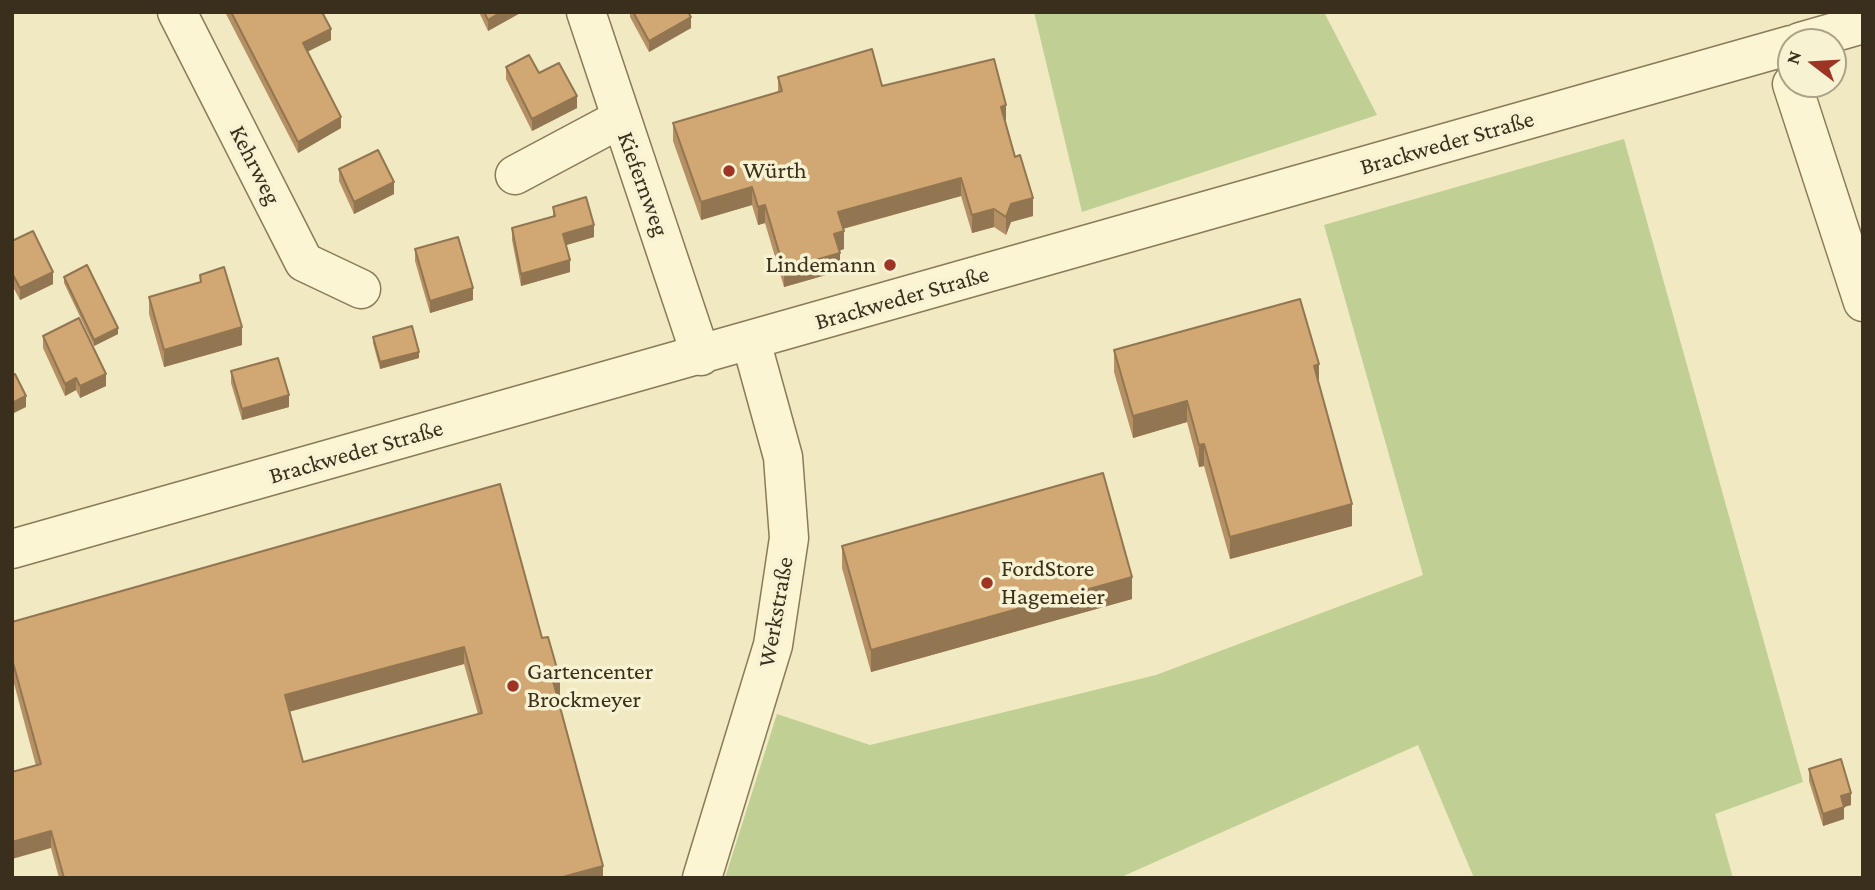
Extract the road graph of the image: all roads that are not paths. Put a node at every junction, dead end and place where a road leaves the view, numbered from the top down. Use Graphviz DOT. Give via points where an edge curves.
graph roads {
  1 [pos="177,12"];
  2 [pos="586,12"];
  3 [pos="1863,24"];
  4 [pos="1847,32"];
  5 [pos="1777,64"];
  6 [pos="1802,98"];
  7 [pos="620,119"];
  8 [pos="515,174"];
  9 [pos="361,289"];
  10 [pos="1863,302"];
  11 [pos="751,341"];
  12 [pos="701,356"];
  13 [pos="12,549"];
  14 [pos="702,878"];
  1 -- 9 [label="street, Kehrweg" via="304,262"];
  2 -- 7 [label="street, Kiefernweg"];
  3 -- 4 [label="street, Brackweder Straße"];
  5 -- 11 [label="street, Brackweder Straße"];
  6 -- 10 [label="street"];
  7 -- 8 [label="street"];
  7 -- 12 [label="street, Kiefernweg"];
  11 -- 12 [label="street, Brackweder Straße"];
  11 -- 14 [label="street, Werkstraße" via="783,457 789,538 773,645"];
  12 -- 13 [label="street, Brackweder Straße"];
}
